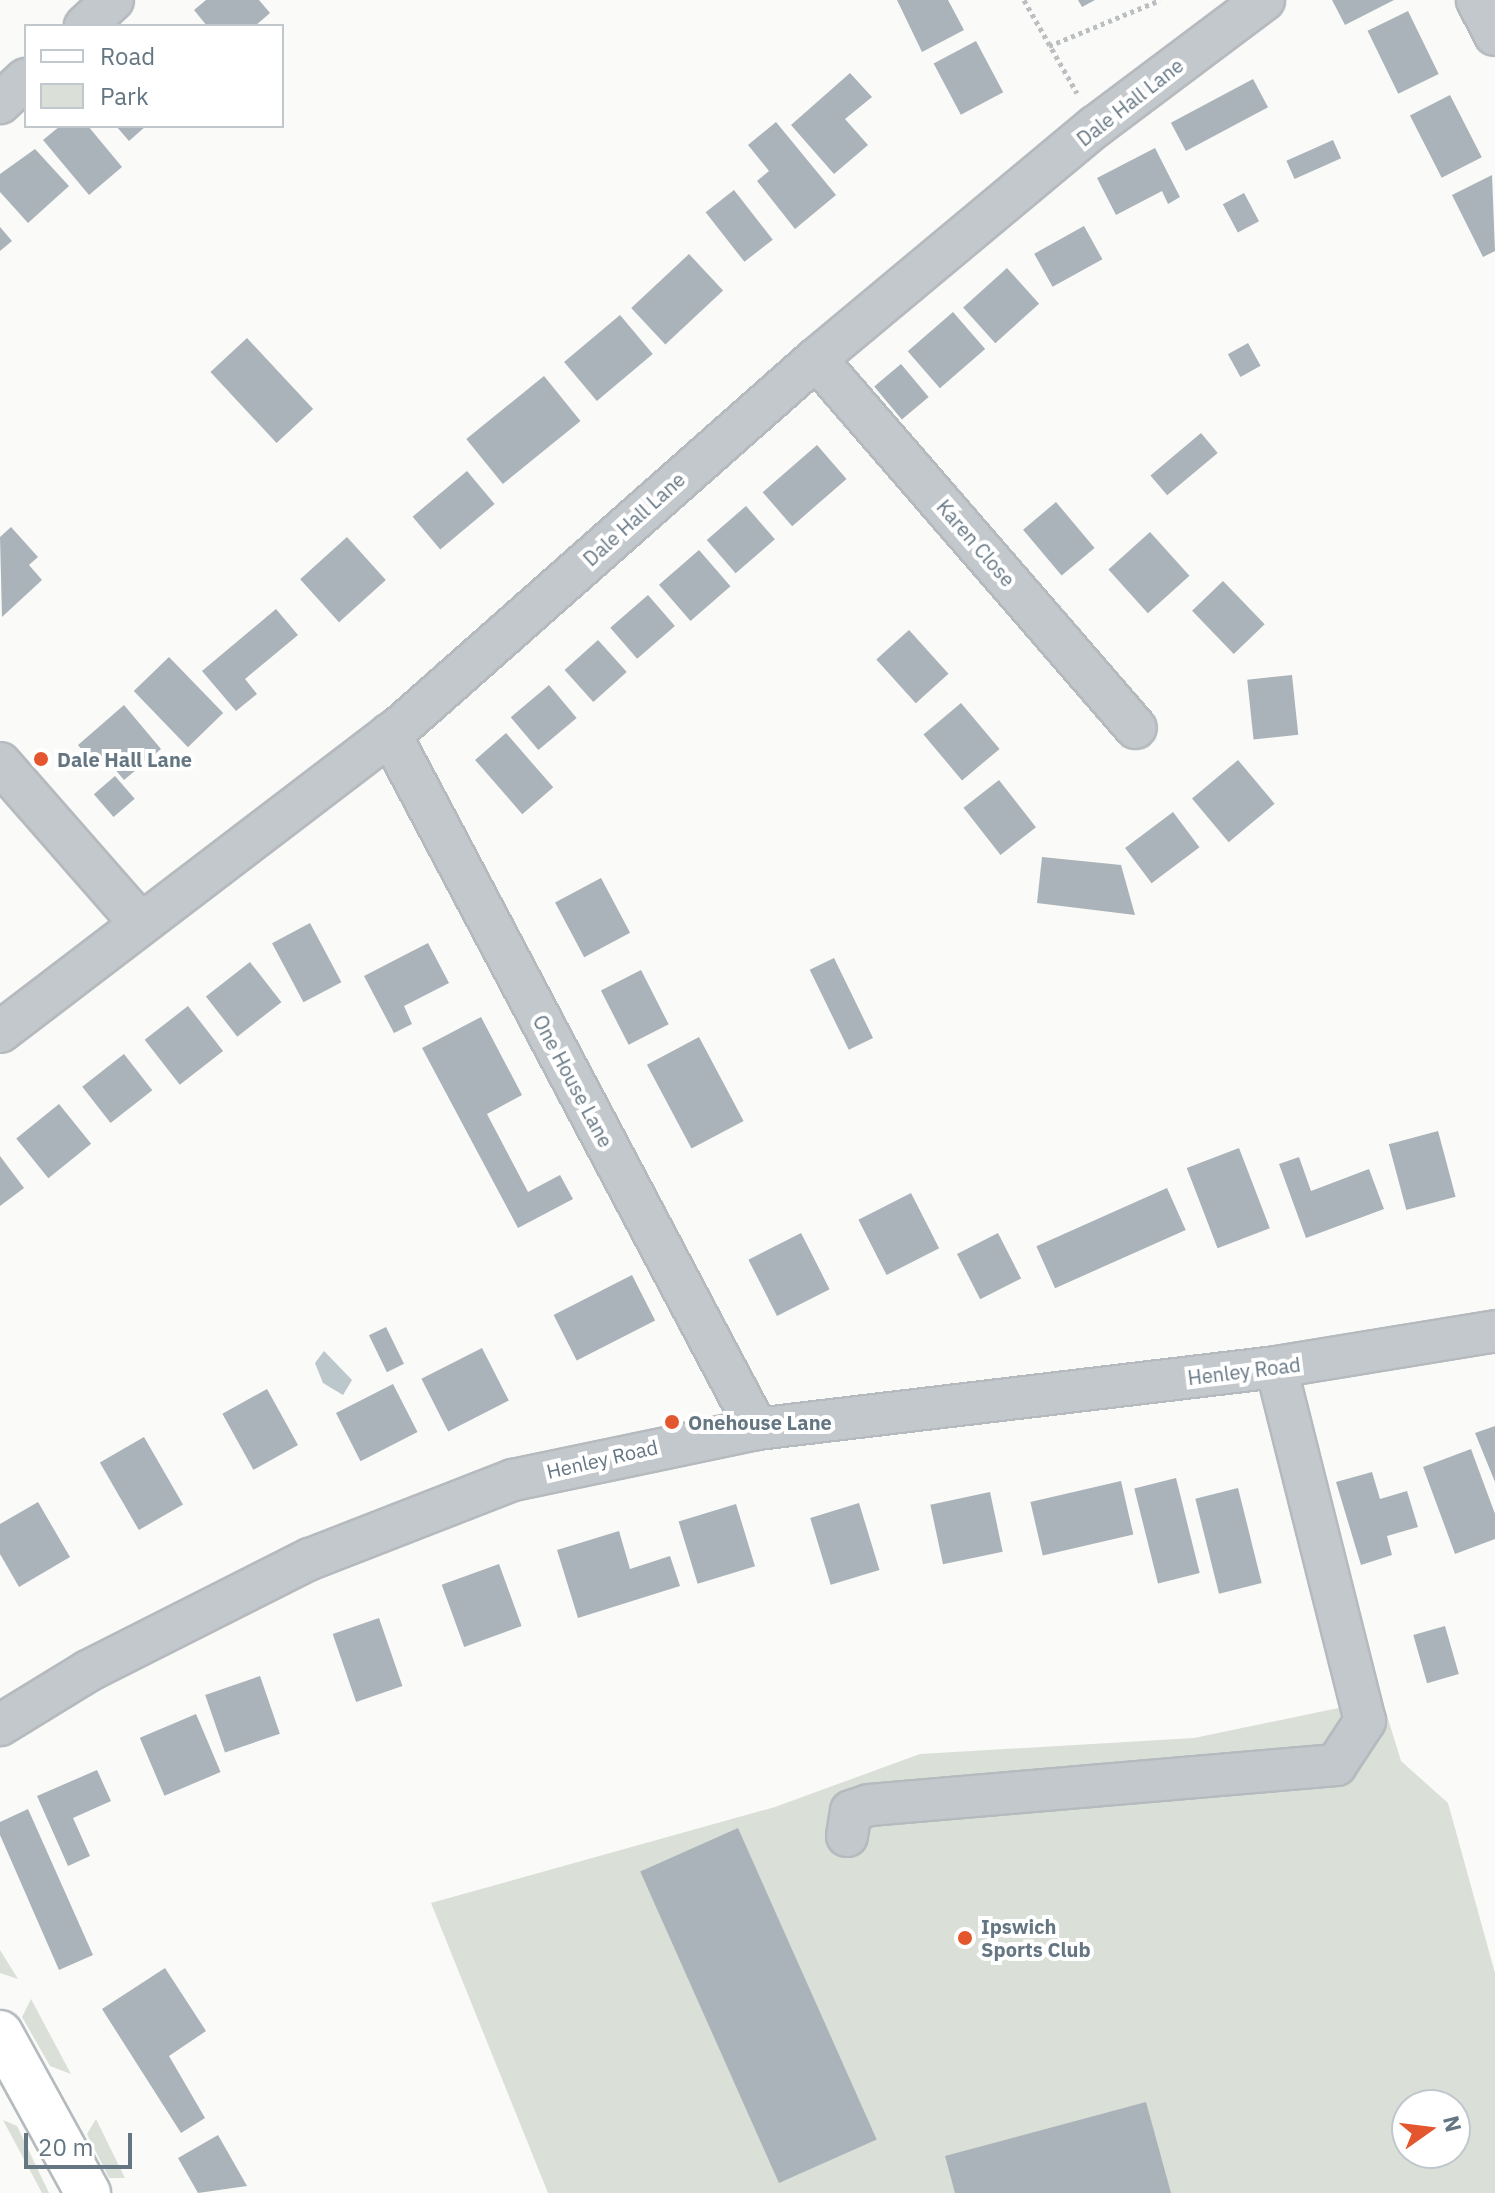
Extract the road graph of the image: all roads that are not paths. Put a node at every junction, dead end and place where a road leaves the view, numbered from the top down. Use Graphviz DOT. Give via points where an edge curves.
graph roads {
  1 [pos="113,0"];
  2 [pos="1264,0"];
  3 [pos="1477,0"];
  4 [pos="87,24"];
  5 [pos="1495,35"];
  6 [pos="24,81"];
  7 [pos="0,103"];
  8 [pos="816,359"];
  9 [pos="1136,728"];
  10 [pos="390,734"];
  11 [pos="0,763"];
  12 [pos="141,924"];
  13 [pos="0,1032"];
  14 [pos="1495,1331"];
  15 [pos="1276,1367"];
  16 [pos="757,1429"];
  17 [pos="0,1725"];
  18 [pos="847,1836"];
  19 [pos="0,2033"];
  20 [pos="88,2193"];
  1 -- 4 [label="street"];
  2 -- 8 [label="street, Dale Hall Lane" via="1096,126"];
  3 -- 5 [label="street"];
  6 -- 7 [label="street"];
  8 -- 9 [label="street, Karen Close"];
  8 -- 10 [label="street, Dale Hall Lane"];
  10 -- 12 [label="street, Dale Hall Lane"];
  10 -- 16 [label="street, One House Lane"];
  11 -- 12 [label="street"];
  12 -- 13 [label="street, Dale Hall Lane"];
  14 -- 15 [label="street, Henley Road"];
  15 -- 16 [label="street, Henley Road"];
  15 -- 18 [label="street" via="1365,1721 1336,1765 869,1805 851,1811"];
  16 -- 17 [label="street, Henley Road" via="612,1454 433,1506 282,1573"];
  19 -- 20 [label="main road"];
}
